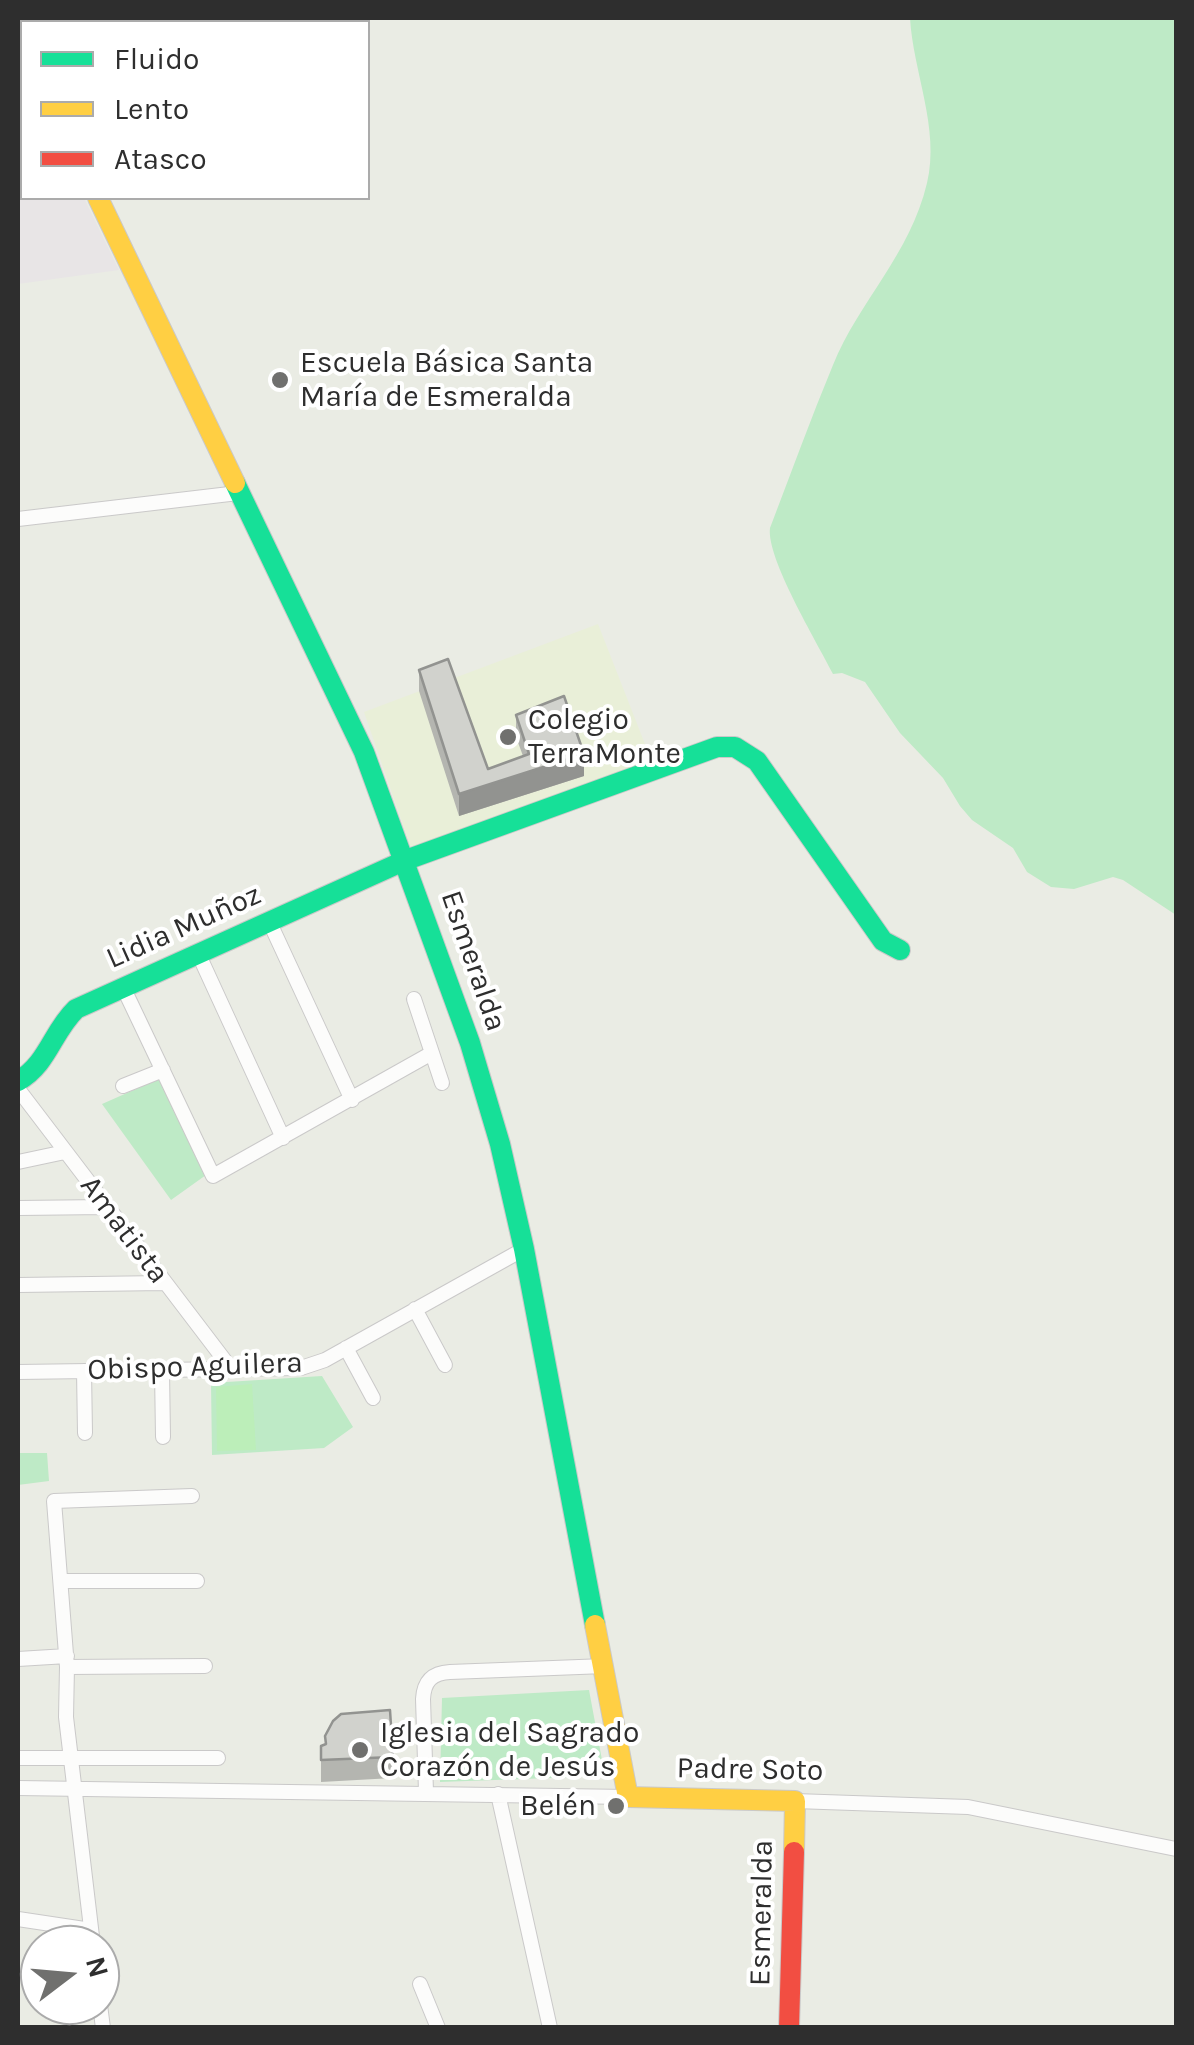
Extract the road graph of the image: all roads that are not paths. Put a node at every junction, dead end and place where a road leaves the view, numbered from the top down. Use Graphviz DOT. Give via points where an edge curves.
graph roads {
  1 [pos="99,200"];
  2 [pos="238,493"];
  3 [pos="18,519"];
  4 [pos="406,860"];
  5 [pos="270,921"];
  6 [pos="900,950"];
  7 [pos="198,953"];
  8 [pos="123,987"];
  9 [pos="414,999"];
  10 [pos="432,1053"];
  11 [pos="163,1070"];
  12 [pos="18,1081"];
  13 [pos="442,1084"];
  14 [pos="123,1086"];
  15 [pos="18,1089"];
  16 [pos="352,1100"];
  17 [pos="283,1138"];
  18 [pos="65,1152"];
  19 [pos="18,1162"];
  20 [pos="106,1207"];
  21 [pos="18,1208"];
  22 [pos="524,1248"];
  23 [pos="164,1283"];
  24 [pos="18,1285"];
  25 [pos="415,1309"];
  26 [pos="346,1348"];
  27 [pos="445,1365"];
  28 [pos="232,1370"];
  29 [pos="162,1371"];
  30 [pos="18,1372"];
  31 [pos="84,1372"];
  32 [pos="374,1398"];
  33 [pos="84,1434"];
  34 [pos="163,1437"];
  35 [pos="192,1496"];
  36 [pos="60,1581"];
  37 [pos="196,1581"];
  38 [pos="18,1659"];
  39 [pos="67,1661"];
  40 [pos="205,1666"];
  41 [pos="605,1666"];
  42 [pos="18,1758"];
  43 [pos="73,1758"];
  44 [pos="218,1758"];
  45 [pos="18,1788"];
  46 [pos="74,1788"];
  47 [pos="426,1792"];
  48 [pos="498,1794"];
  49 [pos="628,1797"];
  50 [pos="795,1801"];
  51 [pos="1176,1849"];
  52 [pos="90,1925"];
  53 [pos="420,1984"];
  54 [pos="438,2028"];
  55 [pos="550,2028"];
  56 [pos="789,2028"];
  1 -- 2 [label="street, Esmeralda"];
  2 -- 3 [label="street"];
  2 -- 4 [label="street, Esmeralda" via="364,752"];
  4 -- 5 [label="street, Lidia Muñoz"];
  4 -- 6 [label="street, Lidia Muñoz" via="717,747 735,747 757,761 883,940"];
  4 -- 22 [label="street, Esmeralda" via="476,1060"];
  5 -- 7 [label="street, Lidia Muñoz"];
  5 -- 16 [label="street"];
  7 -- 8 [label="street, Lidia Muñoz"];
  7 -- 17 [label="street"];
  8 -- 11 [label="street"];
  8 -- 12 [label="street, Lidia Muñoz" via="63,1020 49,1055"];
  9 -- 10 [label="street"];
  10 -- 13 [label="street"];
  10 -- 16 [label="street"];
  11 -- 14 [label="street"];
  11 -- 17 [label="street" via="213,1176"];
  15 -- 18 [label="street, Amatista"];
  16 -- 17 [label="street"];
  18 -- 19 [label="street"];
  18 -- 20 [label="street, Amatista"];
  20 -- 21 [label="street"];
  20 -- 23 [label="street, Amatista"];
  22 -- 25 [label="street, Obispo Aguilera"];
  22 -- 41 [label="street, Esmeralda"];
  23 -- 24 [label="street"];
  23 -- 28 [label="street, Amatista"];
  25 -- 26 [label="street, Obispo Aguilera"];
  25 -- 27 [label="street"];
  26 -- 28 [label="street, Obispo Aguilera" via="301,1368"];
  26 -- 32 [label="street"];
  28 -- 29 [label="street, Obispo Aguilera"];
  29 -- 31 [label="street, Obispo Aguilera"];
  29 -- 34 [label="street"];
  30 -- 31 [label="street, Obispo Aguilera"];
  31 -- 33 [label="street"];
  35 -- 36 [label="street" via="54,1501"];
  36 -- 37 [label="street"];
  36 -- 39 [label="street"];
  38 -- 39 [label="street"];
  39 -- 40 [label="street"];
  39 -- 43 [label="street"];
  41 -- 47 [label="street" via="432,1676 423,1699"];
  41 -- 49 [label="street, Esmeralda"];
  42 -- 43 [label="street"];
  43 -- 44 [label="street"];
  43 -- 46 [label="street"];
  45 -- 46 [label="street, Padre Soto"];
  46 -- 47 [label="street, Padre Soto"];
  46 -- 52 [label="street"];
  47 -- 48 [label="street, Padre Soto"];
  48 -- 49 [label="street, Padre Soto"];
  48 -- 55 [label="street"];
  49 -- 50 [label="street, Padre Soto"];
  50 -- 51 [label="street, Padre Soto" via="968,1807"];
  50 -- 56 [label="street, Esmeralda"];
  53 -- 54 [label="street"];
}
